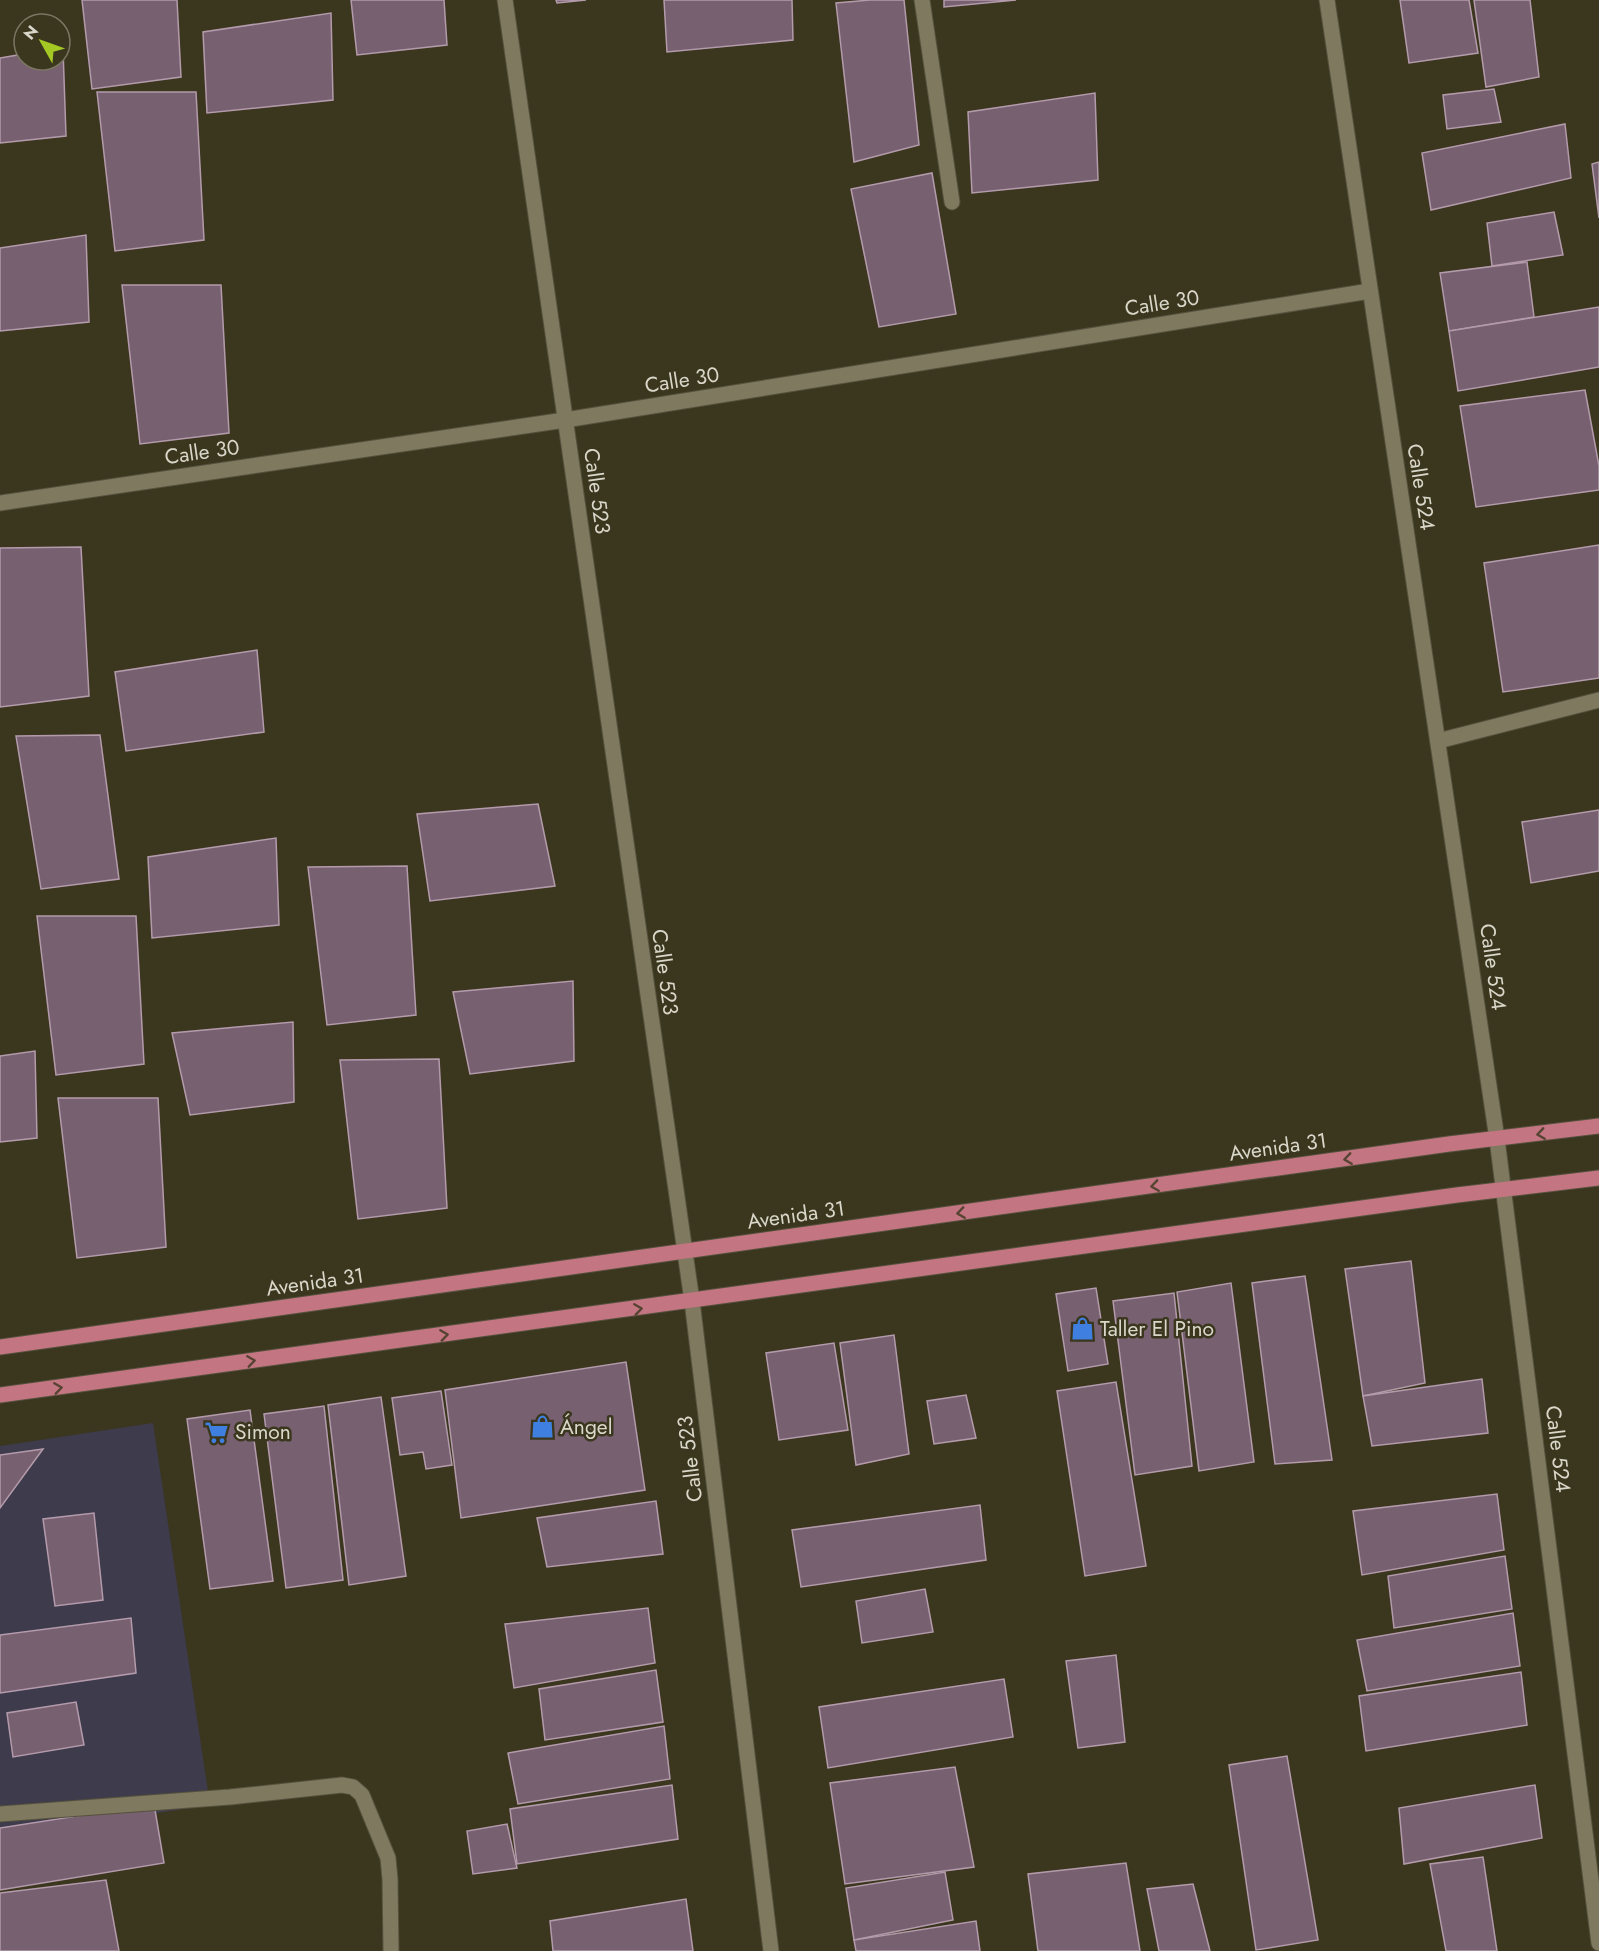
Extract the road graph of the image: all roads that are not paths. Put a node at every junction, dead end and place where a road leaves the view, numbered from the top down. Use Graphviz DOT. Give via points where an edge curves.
graph roads {
  1 [pos="505,0"];
  2 [pos="922,0"];
  3 [pos="1327,0"];
  4 [pos="952,202"];
  5 [pos="1370,291"];
  6 [pos="566,420"];
  7 [pos="0,503"];
  8 [pos="1599,700"];
  9 [pos="1438,741"];
  10 [pos="1599,1126"];
  11 [pos="1497,1139"];
  12 [pos="1599,1178"];
  13 [pos="1504,1191"];
  14 [pos="684,1252"];
  15 [pos="692,1301"];
  16 [pos="0,1347"];
  17 [pos="0,1395"];
  18 [pos="0,1814"];
  19 [pos="1599,1943"];
  20 [pos="391,1951"];
  21 [pos="771,1951"];
  1 -- 6 [label="street, Calle 523"];
  2 -- 4 [label="street"];
  3 -- 5 [label="street, Calle 524"];
  5 -- 6 [label="street, Calle 30"];
  5 -- 9 [label="street, Calle 524"];
  6 -- 7 [label="street, Calle 30"];
  6 -- 14 [label="street, Calle 523"];
  8 -- 9 [label="street"];
  9 -- 11 [label="street, Calle 524"];
  10 -- 11 [label="main road, Avenida 31, one-way"];
  11 -- 13 [label="street, Calle 524"];
  11 -- 14 [label="main road, Avenida 31, one-way"];
  12 -- 13 [label="main road"];
  13 -- 15 [label="main road"];
  13 -- 19 [label="street, Calle 524"];
  14 -- 15 [label="street, Calle 523"];
  14 -- 16 [label="main road, Avenida 31"];
  17 -- 15 [label="main road, one-way"];
  15 -- 21 [label="street, Calle 523"];
  18 -- 20 [label="street" via="353,1787 362,1795 388,1858"];
}
